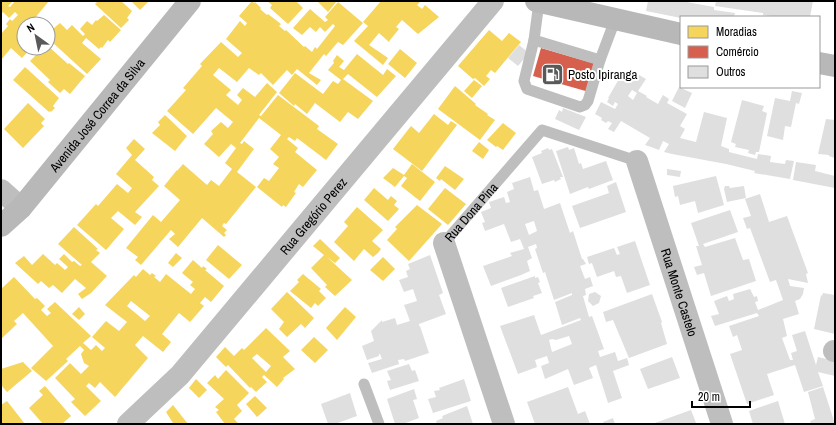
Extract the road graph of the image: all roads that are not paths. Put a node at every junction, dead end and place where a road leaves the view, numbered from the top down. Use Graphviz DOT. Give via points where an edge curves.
graph roads {
  1 [pos="190,1"];
  2 [pos="493,1"];
  3 [pos="538,1"];
  4 [pos="615,20"];
  5 [pos="680,34"];
  6 [pos="534,40"];
  7 [pos="600,60"];
  8 [pos="820,63"];
  9 [pos="835,66"];
  10 [pos="637,161"];
  11 [pos="1,190"];
  12 [pos="21,208"];
  13 [pos="1,226"];
  14 [pos="444,243"];
  15 [pos="364,384"];
  16 [pos="128,424"];
  17 [pos="379,424"];
  18 [pos="504,424"];
  19 [pos="722,424"];
  1 -- 12 [label="street, Avenida José Correa da Silva"];
  2 -- 16 [label="street, Rua Gregório Perez" via="180,376"];
  3 -- 4 [label="street"];
  3 -- 6 [label="lane"];
  4 -- 5 [label="street"];
  4 -- 7 [label="lane"];
  6 -- 7 [label="lane"];
  6 -- 7 [label="lane" via="524,81 527,89 580,107 588,101"];
  8 -- 9 [label="street"];
  10 -- 14 [label="lane, Rua Dona Pina" via="542,130"];
  10 -- 19 [label="street, Rua Monte Castelo"];
  11 -- 12 [label="street"];
  12 -- 13 [label="street, Avenida José Correa da Silva"];
  14 -- 18 [label="street, Rua Dona Pina"];
  15 -- 17 [label="lane"];
}
